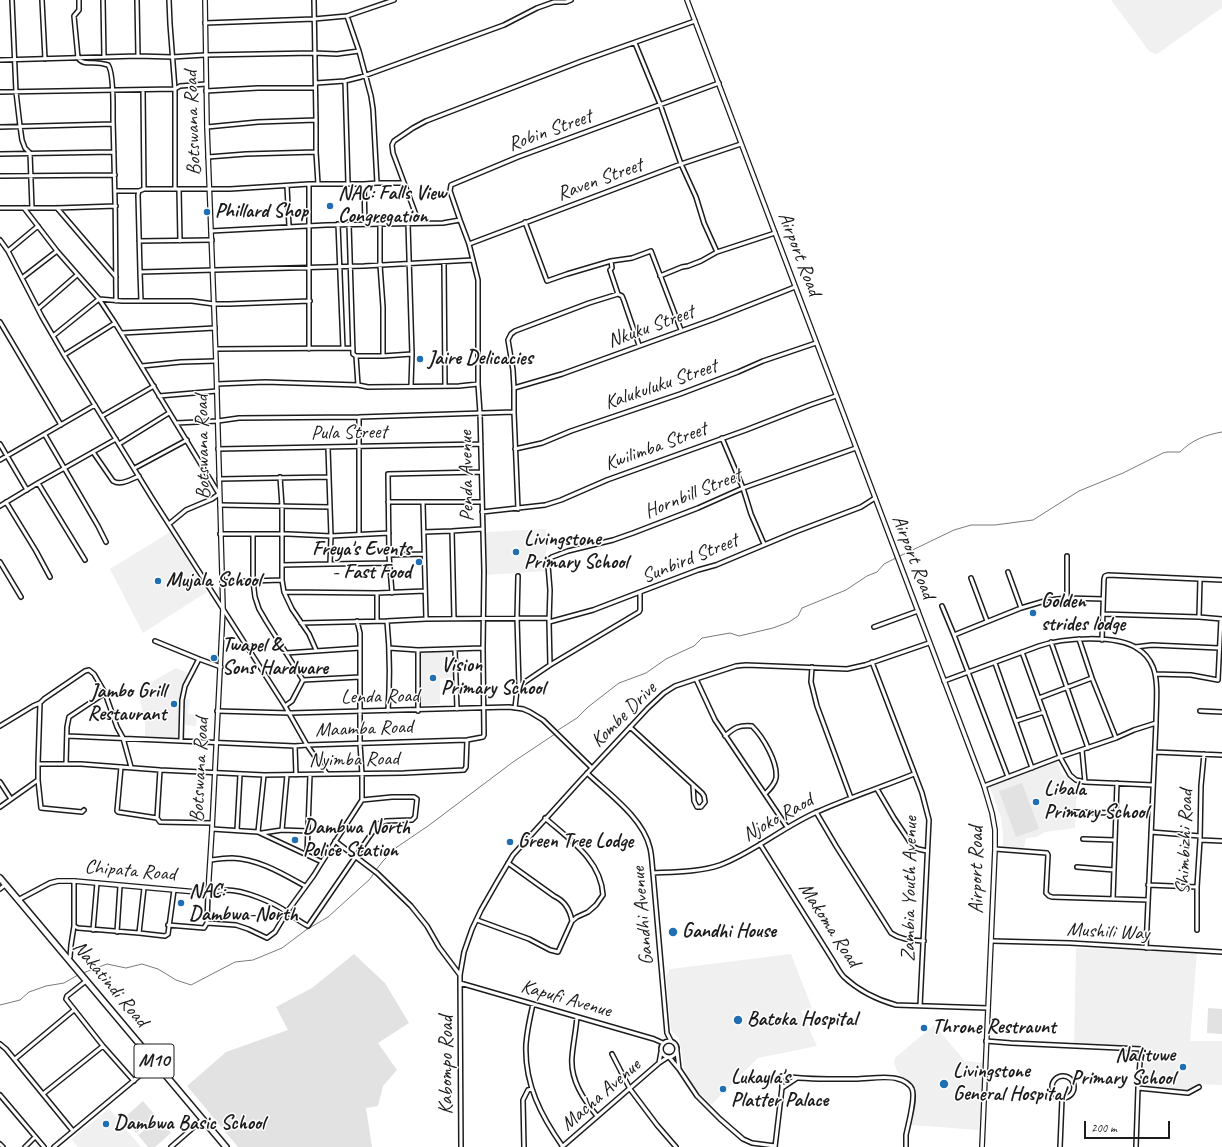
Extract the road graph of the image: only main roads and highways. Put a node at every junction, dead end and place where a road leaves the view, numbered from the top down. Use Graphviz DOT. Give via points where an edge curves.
graph roads {
  1 [pos="0,878"];
  2 [pos="226,1147"];
  1 -- 2 [label="highway, Nakatindi Road / M10"];
}
